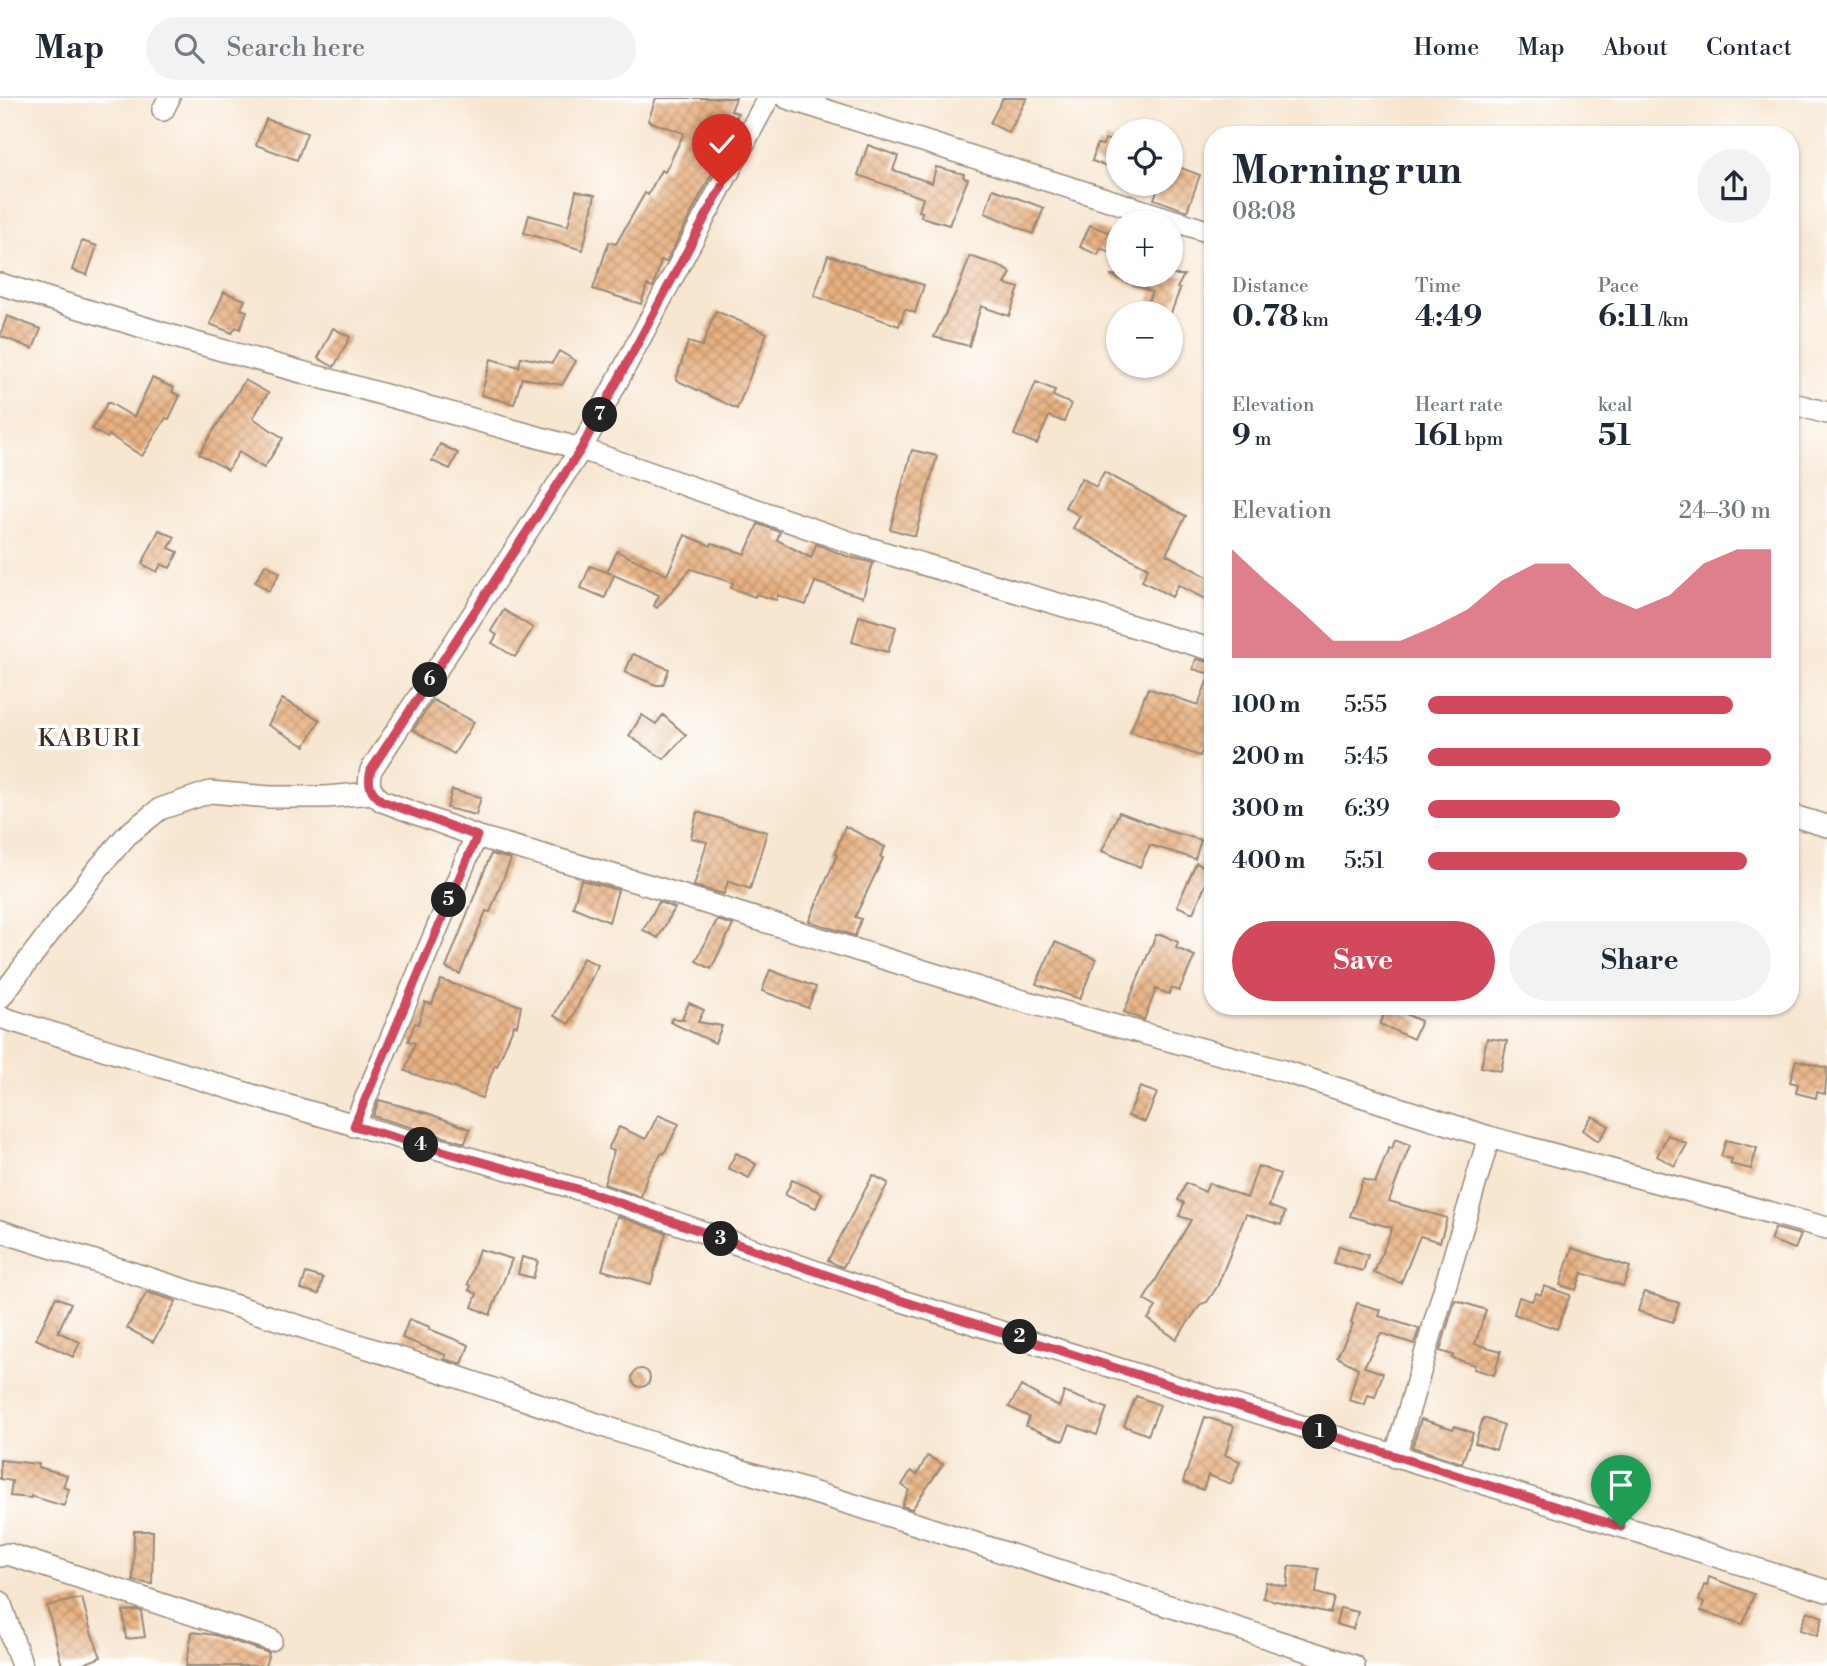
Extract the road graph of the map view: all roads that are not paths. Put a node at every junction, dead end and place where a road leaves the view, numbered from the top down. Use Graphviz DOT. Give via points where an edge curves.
graph roads {
  1 [pos="768,98"];
  2 [pos="787,98"];
  3 [pos="1204,230"];
  4 [pos="0,284"];
  5 [pos="1799,406"];
  6 [pos="1827,413"];
  7 [pos="581,449"];
  8 [pos="1204,647"];
  9 [pos="372,793"];
  10 [pos="1799,818"];
  11 [pos="1827,826"];
  12 [pos="477,836"];
  13 [pos="0,998"];
  14 [pos="0,1017"];
  15 [pos="354,1126"];
  16 [pos="1489,1137"];
  17 [pos="1827,1228"];
  18 [pos="0,1231"];
  19 [pos="1395,1457"];
  20 [pos="0,1556"];
  21 [pos="1827,1591"];
  22 [pos="0,1602"];
  23 [pos="271,1640"];
  24 [pos="22,1666"];
  25 [pos="1354,1666"];
  1 -- 7 [label="street"];
  2 -- 3 [label="street"];
  4 -- 7 [label="street"];
  5 -- 6 [label="street"];
  7 -- 8 [label="street" via="855,544"];
  7 -- 9 [label="street" via="371,770 368,783"];
  9 -- 12 [label="street" via="382,801"];
  9 -- 13 [label="street" via="292,797 210,792 160,809 127,835 97,870"];
  10 -- 11 [label="street"];
  12 -- 15 [label="street"];
  12 -- 16 [label="street" via="1001,995 1283,1071"];
  14 -- 15 [label="street"];
  15 -- 19 [label="street" via="588,1192 884,1295"];
  16 -- 17 [label="street"];
  16 -- 19 [label="street"];
  18 -- 25 [label="street"];
  19 -- 21 [label="street"];
  20 -- 23 [label="street" via="8,1554"];
  22 -- 24 [label="street"];
}
